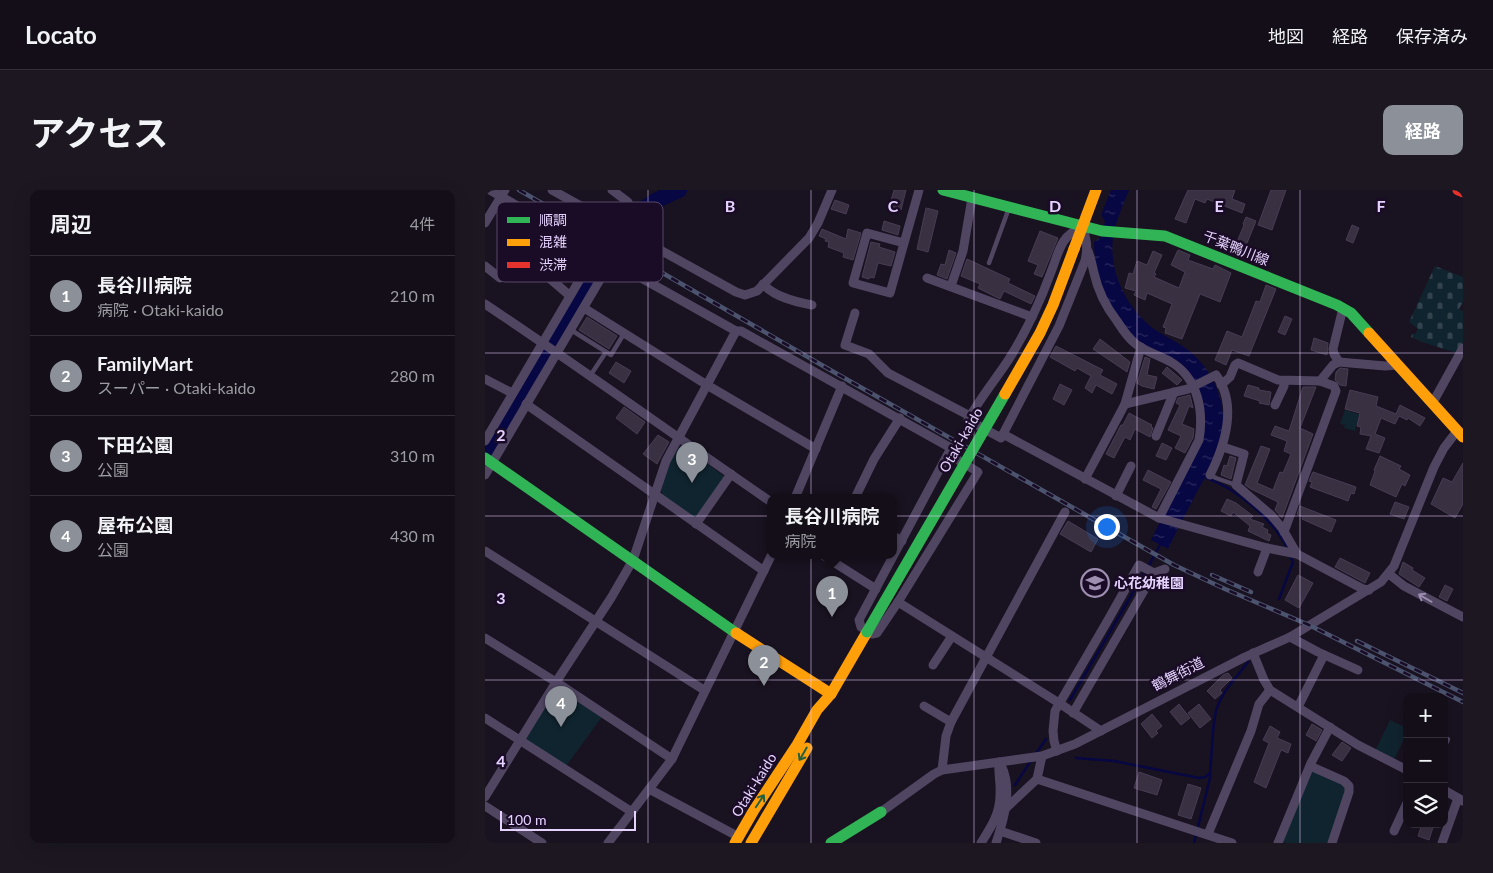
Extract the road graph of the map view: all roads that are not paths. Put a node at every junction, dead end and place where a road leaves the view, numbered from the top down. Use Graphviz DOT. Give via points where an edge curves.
graph roads {
  1 [pos="491,190"];
  2 [pos="552,190"];
  3 [pos="612,190"];
  4 [pos="832,190"];
  5 [pos="919,190"];
  6 [pos="943,190"];
  7 [pos="1096,190"];
  8 [pos="1458,190"];
  9 [pos="1463,192"];
  10 [pos="503,193"];
  11 [pos="972,198"];
  12 [pos="517,202"];
  13 [pos="574,202"];
  14 [pos="628,202"];
  15 [pos="497,203"];
  16 [pos="1009,208"];
  17 [pos="485,223"];
  18 [pos="1082,227"];
  19 [pos="904,243"];
  20 [pos="1088,251"];
  21 [pos="663,252"];
  22 [pos="989,263"];
  23 [pos="485,266"];
  24 [pos="497,276"];
  25 [pos="927,278"];
  26 [pos="553,282"];
  27 [pos="578,282"];
  28 [pos="599,282"];
  29 [pos="648,282"];
  30 [pos="763,284"];
  31 [pos="951,286"];
  32 [pos="569,296"];
  33 [pos="485,304"];
  34 [pos="812,305"];
  35 [pos="584,308"];
  36 [pos="1343,308"];
  37 [pos="855,313"];
  38 [pos="1032,317"];
  39 [pos="571,330"];
  40 [pos="736,331"];
  41 [pos="625,332"];
  42 [pos="542,342"];
  43 [pos="1141,347"];
  44 [pos="1463,348"];
  45 [pos="606,352"];
  46 [pos="558,353"];
  47 [pos="1460,361"];
  48 [pos="1339,362"];
  49 [pos="1398,365"];
  50 [pos="590,376"];
  51 [pos="485,379"];
  52 [pos="1284,381"];
  53 [pos="1320,381"];
  54 [pos="707,385"];
  55 [pos="1221,385"];
  56 [pos="842,386"];
  57 [pos="1194,388"];
  58 [pos="1174,392"];
  59 [pos="513,393"];
  60 [pos="526,404"];
  61 [pos="1125,404"];
  62 [pos="1433,404"];
  63 [pos="1275,405"];
  64 [pos="970,416"];
  65 [pos="900,418"];
  66 [pos="1003,434"];
  67 [pos="1460,434"];
  68 [pos="1156,436"];
  69 [pos="678,438"];
  70 [pos="485,441"];
  71 [pos="1223,447"];
  72 [pos="816,449"];
  73 [pos="948,454"];
  74 [pos="489,460"];
  75 [pos="1131,466"];
  76 [pos="731,474"];
  77 [pos="485,475"];
  78 [pos="1210,475"];
  79 [pos="1085,479"];
  80 [pos="1236,484"];
  81 [pos="797,494"];
  82 [pos="857,494"];
  83 [pos="655,495"];
  84 [pos="1116,496"];
  85 [pos="767,499"];
  86 [pos="1065,512"];
  87 [pos="1160,518"];
  88 [pos="696,524"];
  89 [pos="1284,532"];
  90 [pos="897,538"];
  91 [pos="902,541"];
  92 [pos="1267,548"];
  93 [pos="897,550"];
  94 [pos="485,551"];
  95 [pos="1297,554"];
  96 [pos="770,559"];
  97 [pos="829,559"];
  98 [pos="892,559"];
  99 [pos="633,560"];
  100 [pos="1165,569"];
  101 [pos="764,571"];
  102 [pos="1258,572"];
  103 [pos="1154,573"];
  104 [pos="1389,574"];
  105 [pos="876,589"];
  106 [pos="1369,590"];
  107 [pos="898,602"];
  108 [pos="1463,617"];
  109 [pos="1108,620"];
  110 [pos="596,622"];
  111 [pos="1122,628"];
  112 [pos="735,632"];
  113 [pos="867,632"];
  114 [pos="952,636"];
  115 [pos="1290,637"];
  116 [pos="485,638"];
  117 [pos="1253,653"];
  118 [pos="1324,655"];
  119 [pos="986,657"];
  120 [pos="933,665"];
  121 [pos="1358,670"];
  122 [pos="556,682"];
  123 [pos="704,690"];
  124 [pos="1270,690"];
  125 [pos="831,694"];
  126 [pos="1059,703"];
  127 [pos="924,706"];
  128 [pos="1298,707"];
  129 [pos="1073,713"];
  130 [pos="485,718"];
  131 [pos="951,722"];
  132 [pos="1331,727"];
  133 [pos="1101,731"];
  134 [pos="519,740"];
  135 [pos="1057,751"];
  136 [pos="1042,756"];
  137 [pos="672,759"];
  138 [pos="999,762"];
  139 [pos="1309,766"];
  140 [pos="1403,768"];
  141 [pos="942,770"];
  142 [pos="1037,779"];
  143 [pos="649,789"];
  144 [pos="1448,792"];
  145 [pos="485,796"];
  146 [pos="1461,800"];
  147 [pos="485,806"];
  148 [pos="1005,809"];
  149 [pos="631,812"];
  150 [pos="881,812"];
  151 [pos="1403,812"];
  152 [pos="1000,831"];
  153 [pos="1394,831"];
  154 [pos="1201,832"];
  155 [pos="737,840"];
  156 [pos="541,843"];
  157 [pos="608,843"];
  158 [pos="751,843"];
  159 [pos="831,843"];
  160 [pos="981,843"];
  161 [pos="996,843"];
  162 [pos="1035,843"];
  163 [pos="1232,843"];
  164 [pos="1278,843"];
  165 [pos="1332,843"];
  166 [pos="1442,843"];
  1 -- 10 [label="street"];
  2 -- 13 [label="street"];
  3 -- 14 [label="street"];
  4 -- 30 [label="street" via="809,238"];
  5 -- 19 [label="street"];
  6 -- 11 [label="main road, 千葉鴨川線"];
  7 -- 18 [label="main road, Otaki-kaido"];
  8 -- 9 [label="main road"];
  10 -- 12 [label="street"];
  11 -- 16 [label="main road, 千葉鴨川線"];
  11 -- 31 [label="street" via="963,251"];
  15 -- 17 [label="street"];
  16 -- 18 [label="main road, 千葉鴨川線"];
  16 -- 22 [label="lane"];
  18 -- 20 [label="street"];
  18 -- 36 [label="main road, 千葉鴨川線" via="1177,239"];
  18 -- 38 [label="street" via="1064,238"];
  18 -- 113 [label="main road, Otaki-kaido, bridge" via="1040,333"];
  19 -- 19 [label="street" via="890,293 853,283 867,233"];
  20 -- 43 [label="street" via="1106,304 1131,340"];
  20 -- 66 [label="street" via="1059,326"];
  21 -- 30 [label="street" via="745,295 757,291"];
  23 -- 24 [label="street"];
  25 -- 31 [label="street"];
  26 -- 32 [label="street"];
  27 -- 32 [label="street"];
  28 -- 35 [label="street"];
  29 -- 40 [label="street"];
  30 -- 34 [label="street" via="795,301"];
  31 -- 38 [label="street"];
  32 -- 42 [label="street"];
  33 -- 42 [label="street"];
  35 -- 39 [label="street"];
  35 -- 41 [label="street"];
  36 -- 48 [label="street" via="1333,349"];
  36 -- 49 [label="main road, 千葉鴨川線"];
  37 -- 64 [label="street" via="845,345 869,354 888,373"];
  38 -- 64 [label="street"];
  39 -- 45 [label="lane"];
  39 -- 46 [label="street"];
  40 -- 54 [label="street"];
  40 -- 56 [label="street"];
  41 -- 45 [label="lane" via="611,355"];
  41 -- 54 [label="street"];
  42 -- 46 [label="street"];
  42 -- 59 [label="street"];
  43 -- 57 [label="street" via="1176,366"];
  43 -- 61 [label="street"];
  44 -- 47 [label="street"];
  45 -- 50 [label="lane"];
  46 -- 50 [label="street"];
  46 -- 60 [label="street"];
  47 -- 62 [label="street"];
  48 -- 49 [label="street"];
  48 -- 53 [label="street"];
  49 -- 62 [label="main road, 千葉鴨川線"];
  50 -- 69 [label="street"];
  51 -- 59 [label="street"];
  52 -- 53 [label="street"];
  52 -- 55 [label="street" via="1238,364"];
  52 -- 63 [label="street"];
  53 -- 89 [label="street" via="1334,386 1336,391"];
  54 -- 69 [label="street"];
  54 -- 72 [label="street"];
  55 -- 57 [label="street" via="1216,375"];
  55 -- 71 [label="street" via="1227,414"];
  56 -- 65 [label="street"];
  56 -- 72 [label="street"];
  57 -- 58 [label="street"];
  57 -- 87 [label="street" via="1202,416 1199,440"];
  58 -- 61 [label="street"];
  58 -- 68 [label="street"];
  59 -- 70 [label="street"];
  60 -- 74 [label="street"];
  60 -- 83 [label="street"];
  61 -- 79 [label="street"];
  62 -- 67 [label="main road, 千葉鴨川線"];
  64 -- 66 [label="street" via="968,420 1001,438"];
  65 -- 73 [label="street" via="951,448"];
  65 -- 82 [label="street"];
  66 -- 79 [label="street"];
  67 -- 104 [label="street, 鶴舞街道" via="1444,448 1434,467 1401,552"];
  69 -- 76 [label="street"];
  69 -- 83 [label="street" via="666,460"];
  71 -- 78 [label="street"];
  71 -- 80 [label="street" via="1244,454"];
  72 -- 81 [label="street"];
  73 -- 91 [label="street"];
  73 -- 107 [label="street" via="978,472"];
  74 -- 77 [label="street"];
  74 -- 99 [label="main road"];
  75 -- 84 [label="street"];
  76 -- 85 [label="street"];
  76 -- 88 [label="street"];
  78 -- 80 [label="lane"];
  79 -- 84 [label="street"];
  80 -- 89 [label="street"];
  83 -- 88 [label="street"];
  83 -- 99 [label="street"];
  84 -- 87 [label="street"];
  86 -- 119 [label="street"];
  87 -- 92 [label="street"];
  88 -- 101 [label="street"];
  89 -- 95 [label="street"];
  90 -- 91 [label="street"];
  91 -- 93 [label="street"];
  92 -- 95 [label="street"];
  92 -- 102 [label="street"];
  94 -- 110 [label="street"];
  95 -- 106 [label="street"];
  96 -- 101 [label="street"];
  97 -- 105 [label="street"];
  98 -- 105 [label="street"];
  99 -- 110 [label="street"];
  99 -- 112 [label="main road"];
  100 -- 103 [label="street"];
  101 -- 112 [label="street"];
  103 -- 109 [label="street" via="1139,564"];
  103 -- 111 [label="street"];
  104 -- 106 [label="street, 鶴舞街道"];
  108 -- 104 [label="street, one-way" via="1404,586"];
  105 -- 113 [label="street" via="859,620"];
  106 -- 115 [label="street, 鶴舞街道"];
  107 -- 113 [label="street" via="877,633"];
  107 -- 114 [label="street"];
  109 -- 111 [label="street"];
  109 -- 126 [label="street"];
  110 -- 122 [label="street"];
  110 -- 123 [label="street"];
  111 -- 129 [label="street"];
  112 -- 123 [label="street"];
  112 -- 125 [label="main road"];
  113 -- 125 [label="main road, Otaki-kaido"];
  114 -- 119 [label="street"];
  114 -- 120 [label="street"];
  115 -- 117 [label="street, 鶴舞街道"];
  115 -- 118 [label="street"];
  116 -- 122 [label="street"];
  117 -- 124 [label="street"];
  117 -- 133 [label="street, 鶴舞街道"];
  118 -- 121 [label="street"];
  118 -- 128 [label="street"];
  119 -- 126 [label="street"];
  119 -- 131 [label="street"];
  122 -- 134 [label="street"];
  122 -- 137 [label="street"];
  123 -- 137 [label="street"];
  124 -- 128 [label="street"];
  124 -- 154 [label="street" via="1259,704 1251,732"];
  155 -- 125 [label="main road, Otaki-kaido, one-way" via="817,710"];
  125 -- 158 [label="main road, Otaki-kaido, one-way" via="825,716"];
  126 -- 129 [label="street"];
  126 -- 135 [label="street" via="1053,719"];
  127 -- 131 [label="street"];
  128 -- 132 [label="street"];
  129 -- 133 [label="street"];
  130 -- 134 [label="street"];
  131 -- 141 [label="street"];
  132 -- 139 [label="street"];
  132 -- 140 [label="street"];
  133 -- 135 [label="street, 鶴舞街道"];
  134 -- 145 [label="street"];
  134 -- 149 [label="street"];
  135 -- 136 [label="street, 鶴舞街道"];
  136 -- 138 [label="street, 鶴舞街道"];
  136 -- 142 [label="street"];
  137 -- 143 [label="street"];
  138 -- 141 [label="street, 鶴舞街道"];
  138 -- 148 [label="street" via="1006,784"];
  138 -- 160 [label="street" via="1001,792 998,813"];
  139 -- 164 [label="street"];
  139 -- 165 [label="street" via="1349,786"];
  141 -- 150 [label="street, 鶴舞街道"];
  142 -- 148 [label="street"];
  142 -- 154 [label="street"];
  143 -- 149 [label="street"];
  143 -- 155 [label="street"];
  144 -- 146 [label="street"];
  146 -- 166 [label="street"];
  147 -- 156 [label="street"];
  148 -- 152 [label="street"];
  149 -- 157 [label="street"];
  150 -- 159 [label="main road, 鶴舞街道"];
  151 -- 153 [label="street"];
  152 -- 161 [label="street"];
  152 -- 162 [label="street"];
  154 -- 163 [label="street"];
}
